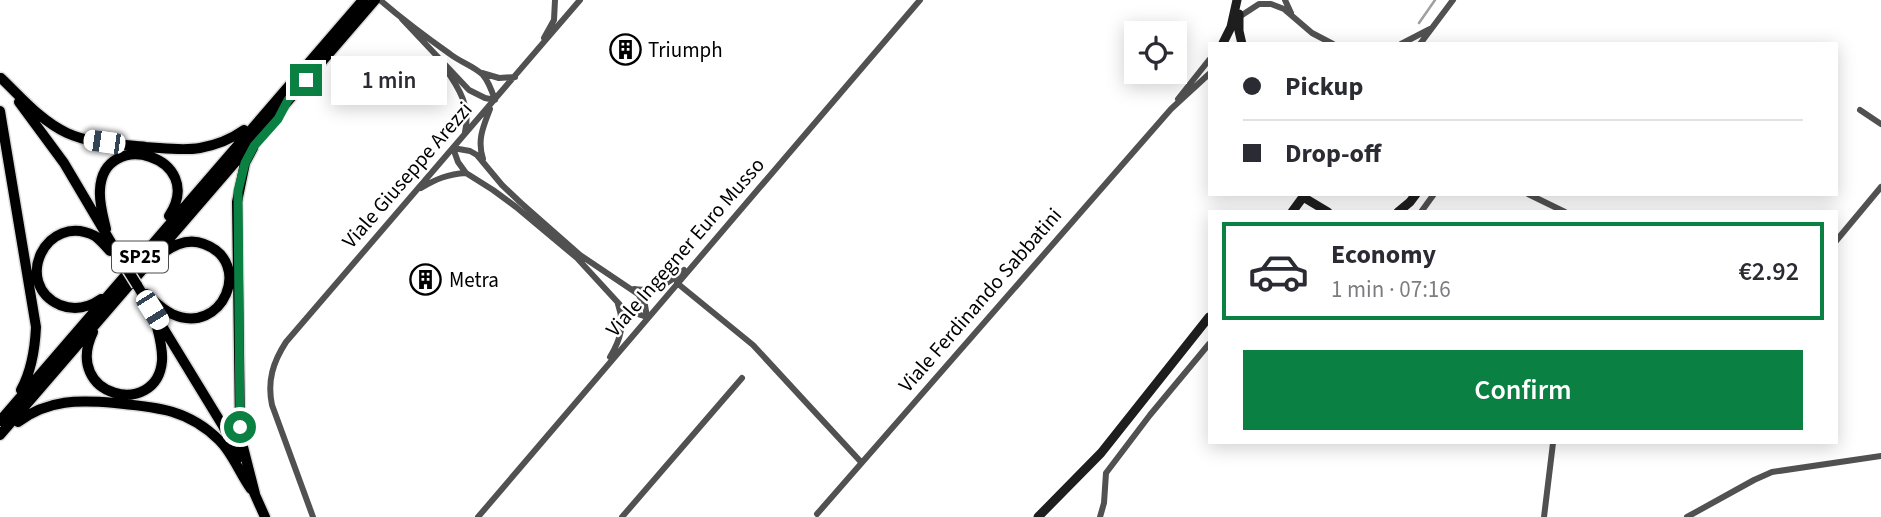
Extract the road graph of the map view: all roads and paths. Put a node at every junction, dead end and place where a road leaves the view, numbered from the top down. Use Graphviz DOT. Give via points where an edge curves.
graph roads {
  1 [pos="363,0"];
  2 [pos="377,0"];
  3 [pos="555,0"];
  4 [pos="580,0"];
  5 [pos="920,0"];
  6 [pos="1239,0"];
  7 [pos="1285,0"];
  8 [pos="1453,0"];
  9 [pos="1292,15"];
  10 [pos="1238,17"];
  11 [pos="402,19"];
  12 [pos="1432,28"];
  13 [pos="1224,42"];
  14 [pos="1241,42"];
  15 [pos="1330,42"];
  16 [pos="1405,42"];
  17 [pos="1422,42"];
  18 [pos="426,45"];
  19 [pos="539,48"];
  20 [pos="1208,61"];
  21 [pos="480,72"];
  22 [pos="1208,75"];
  23 [pos="1,77"];
  24 [pos="514,77"];
  25 [pos="285,97"];
  26 [pos="493,102"];
  27 [pos="1171,109"];
  28 [pos="1860,110"];
  29 [pos="0,111"];
  30 [pos="1881,124"];
  31 [pos="464,136"];
  32 [pos="453,148"];
  33 [pos="483,161"];
  34 [pos="466,173"];
  35 [pos="1881,187"];
  36 [pos="416,190"];
  37 [pos="1304,196"];
  38 [pos="1414,196"];
  39 [pos="1532,196"];
  40 [pos="1325,210"];
  41 [pos="1400,210"];
  42 [pos="1561,210"];
  43 [pos="160,233"];
  44 [pos="108,238"];
  45 [pos="1838,239"];
  46 [pos="701,255"];
  47 [pos="122,261"];
  48 [pos="147,265"];
  49 [pos="677,283"];
  50 [pos="137,285"];
  51 [pos="631,288"];
  52 [pos="109,294"];
  53 [pos="615,299"];
  54 [pos="152,310"];
  55 [pos="107,311"];
  56 [pos="647,317"];
  57 [pos="1208,318"];
  58 [pos="1208,345"];
  59 [pos="599,374"];
  60 [pos="742,378"];
  61 [pos="0,418"];
  62 [pos="0,437"];
  63 [pos="1553,444"];
  64 [pos="1881,456"];
  65 [pos="861,463"];
  66 [pos="255,494"];
  67 [pos="817,514"];
  68 [pos="265,517"];
  69 [pos="313,517"];
  70 [pos="478,517"];
  71 [pos="622,517"];
  72 [pos="1038,517"];
  73 [pos="1100,517"];
  74 [pos="1544,517"];
  75 [pos="1687,517"];
  1 -- 25 [label="main road, SP25"];
  2 -- 11 [label="street"];
  2 -- 25 [label="main road, SP25"];
  3 -- 19 [label="street" via="554,20"];
  4 -- 19 [label="street, Viale Giuseppe Arezzi"];
  5 -- 46 [label="street, Viale Ingegner Euro Musso"];
  6 -- 10 [label="street"];
  6 -- 13 [label="street"];
  7 -- 9 [label="street"];
  8 -- 12 [label="street"];
  9 -- 10 [label="street" via="1271,4 1259,4"];
  9 -- 15 [label="street"];
  10 -- 14 [label="street"];
  11 -- 18 [label="street"];
  11 -- 21 [label="street"];
  12 -- 16 [label="street"];
  12 -- 17 [label="street"];
  18 -- 26 [label="street" via="469,90"];
  18 -- 31 [label="street" via="465,103"];
  19 -- 24 [label="street, Viale Giuseppe Arezzi"];
  20 -- 27 [label="street"];
  21 -- 24 [label="street"];
  21 -- 26 [label="street" via="490,86"];
  22 -- 27 [label="street"];
  23 -- 25 [label="main road" via="66,133 87,140 174,149 196,149 233,138"];
  23 -- 44 [label="main road" via="64,163"];
  24 -- 26 [label="street, Viale Giuseppe Arezzi"];
  25 -- 43 [label="main road, SP25"];
  25 -- 48 [label="main road, SP25"];
  25 -- 66 [label="main road" via="278,119 245,163 237,202 240,427"];
  26 -- 31 [label="street, Viale Giuseppe Arezzi"];
  26 -- 33 [label="street" via="481,130"];
  27 -- 65 [label="street, Viale Ferdinando Sabbatini"];
  28 -- 30 [label="street"];
  29 -- 61 [label="main road" via="36,327 28,376"];
  31 -- 32 [label="street, Viale Giuseppe Arezzi"];
  32 -- 33 [label="street" via="470,151"];
  32 -- 34 [label="street"];
  32 -- 36 [label="street, Viale Giuseppe Arezzi"];
  33 -- 51 [label="street" via="502,185 580,255"];
  34 -- 36 [label="street" via="442,177"];
  34 -- 53 [label="street" via="567,249"];
  35 -- 45 [label="street"];
  36 -- 69 [label="street, Viale Giuseppe Arezzi" via="286,342 274,365 270,395"];
  37 -- 40 [label="street"];
  38 -- 41 [label="street"];
  39 -- 42 [label="street"];
  43 -- 44 [label="main road" via="176,202 176,181 163,163 141,154 113,163 101,183"];
  43 -- 52 [label="main road, SP25"];
  44 -- 47 [label="main road"];
  46 -- 49 [label="street, Viale Ingegner Euro Musso"];
  46 -- 51 [label="street" via="668,283 648,290"];
  47 -- 50 [label="main road, bridge"];
  47 -- 52 [label="main road" via="102,241 84,232 54,237 40,253 38,280 57,303 85,307"];
  48 -- 50 [label="main road" via="177,244 199,242 224,261 229,286 218,307 191,318 169,313"];
  48 -- 55 [label="main road, SP25"];
  49 -- 56 [label="street, Viale Ingegner Euro Musso"];
  49 -- 65 [label="street" via="753,345"];
  50 -- 54 [label="main road"];
  51 -- 56 [label="street"];
  52 -- 61 [label="main road, SP25"];
  53 -- 56 [label="street" via="628,311"];
  53 -- 59 [label="street" via="622,332"];
  54 -- 55 [label="main road" via="162,348 160,369 142,391 124,396 102,387 88,366 88,346"];
  54 -- 66 [label="main road" via="223,426"];
  55 -- 62 [label="main road, SP25"];
  56 -- 59 [label="street, Viale Ingegner Euro Musso"];
  57 -- 72 [label="street" via="1101,453"];
  58 -- 73 [label="street" via="1105,473"];
  59 -- 70 [label="street, Viale Ingegner Euro Musso"];
  60 -- 71 [label="street"];
  62 -- 66 [label="main road" via="27,415 63,402 159,407 191,418 219,440"];
  63 -- 74 [label="street"];
  64 -- 75 [label="street" via="1772,472"];
  65 -- 67 [label="street, Viale Ferdinando Sabbatini"];
  66 -- 68 [label="main road"];
}
